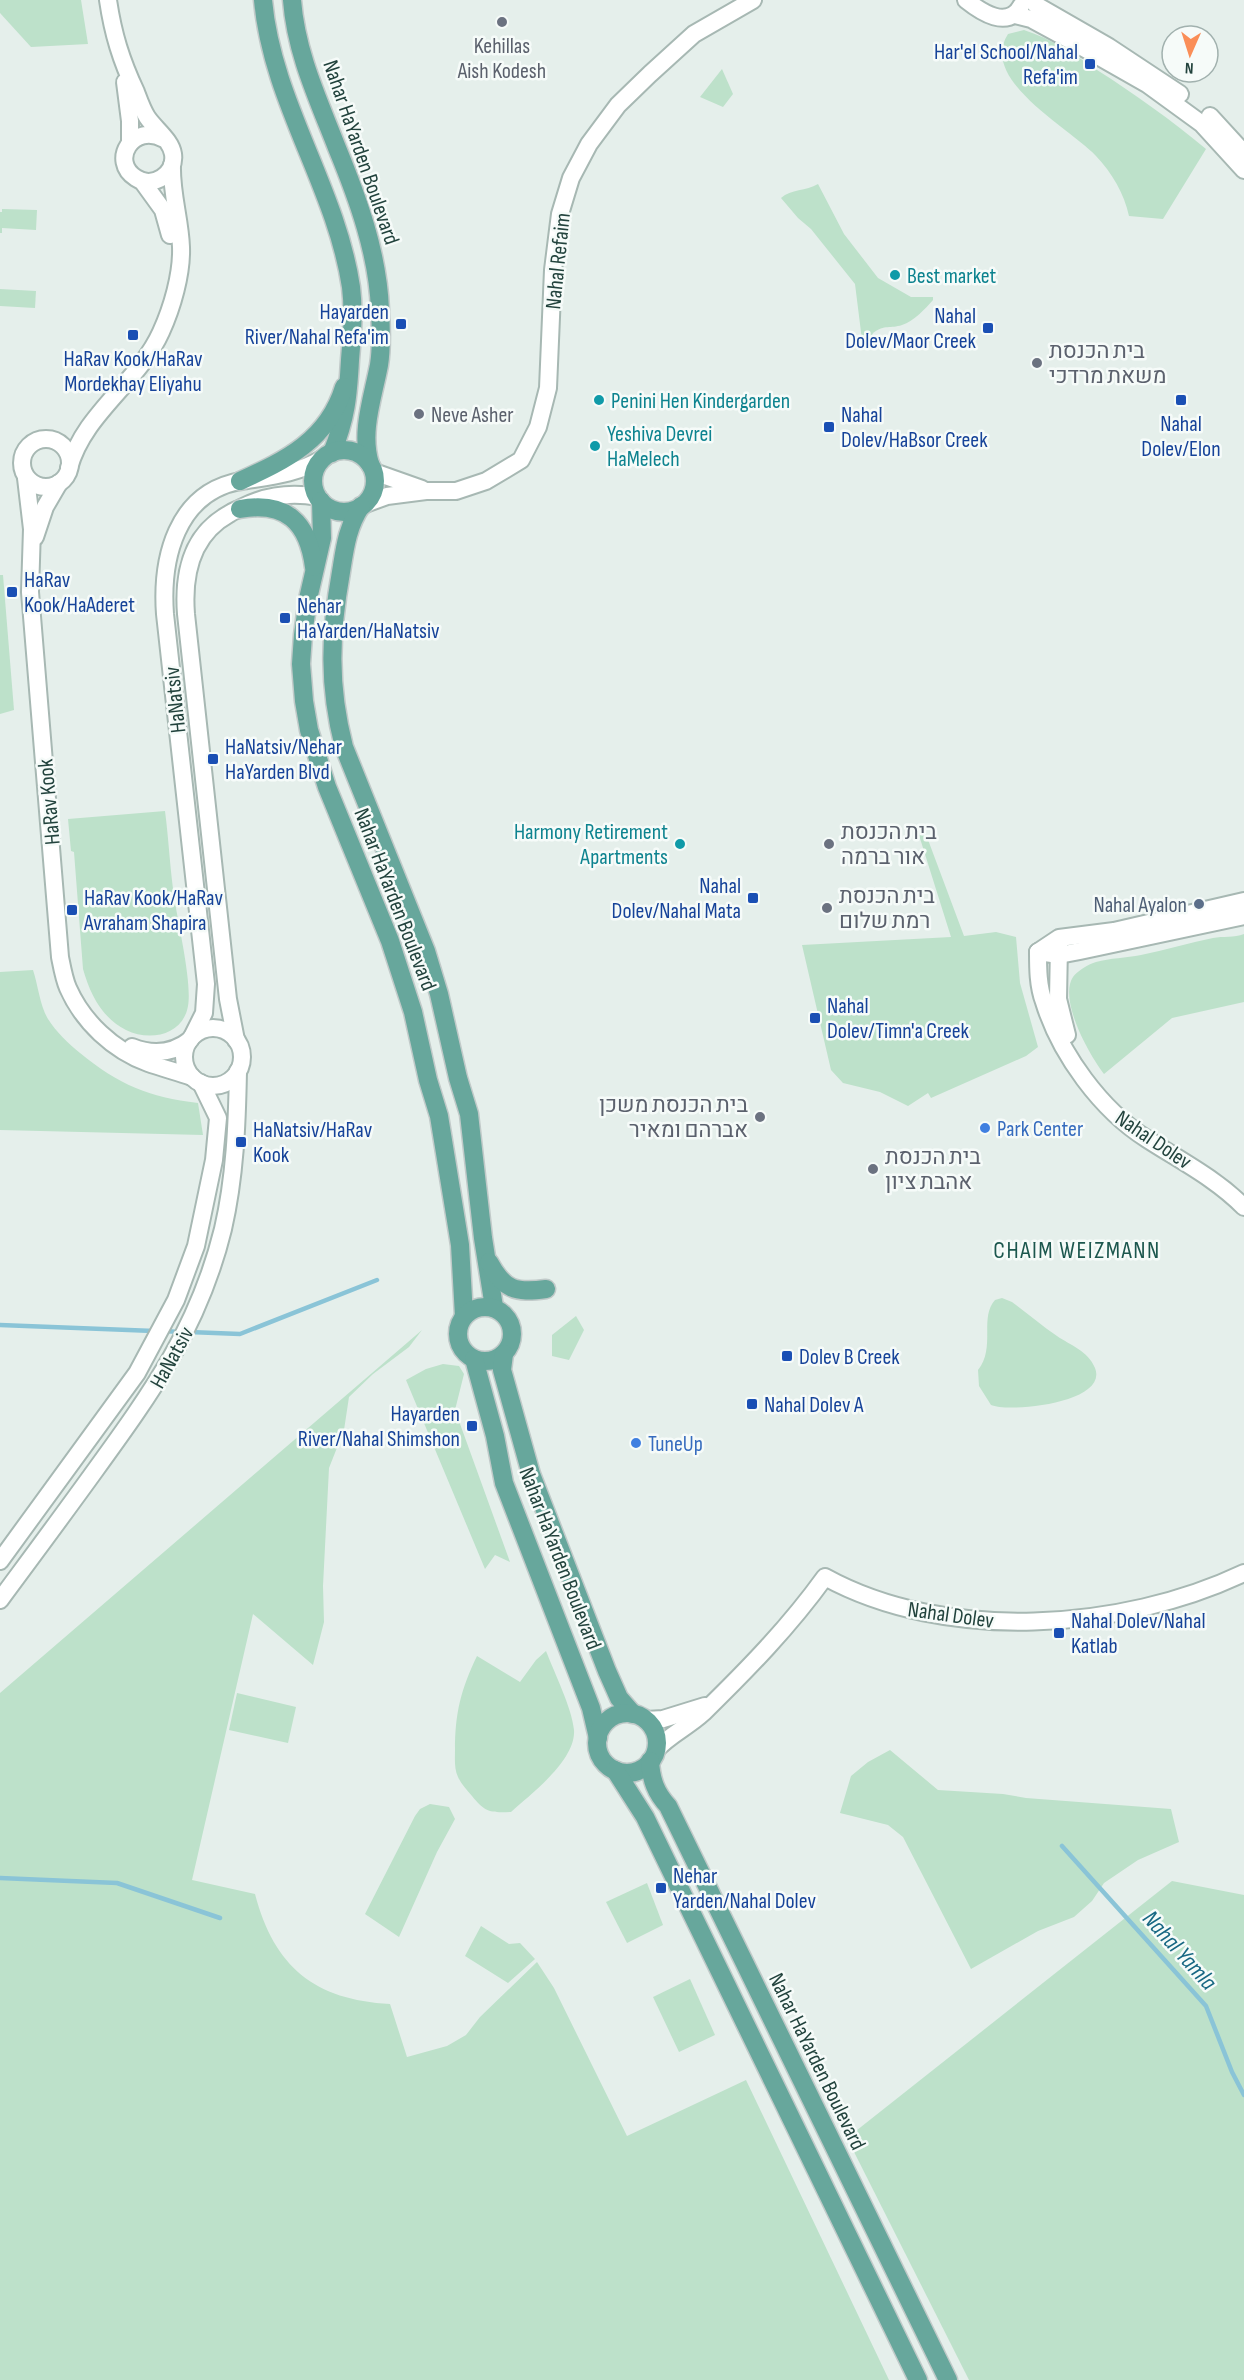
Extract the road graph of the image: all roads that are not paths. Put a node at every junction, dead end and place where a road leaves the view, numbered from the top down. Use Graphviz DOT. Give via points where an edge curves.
graph roads {
  1 [pos="108,0"];
  2 [pos="263,0"];
  3 [pos="292,0"];
  4 [pos="753,0"];
  5 [pos="966,0"];
  6 [pos="1032,0"];
  7 [pos="1019,8"];
  8 [pos="123,66"];
  9 [pos="164,139"];
  10 [pos="130,143"];
  11 [pos="1244,153"];
  12 [pos="172,165"];
  13 [pos="1244,170"];
  14 [pos="142,181"];
  15 [pos="176,280"];
  16 [pos="350,362"];
  17 [pos="96,416"];
  18 [pos="47,440"];
  19 [pos="328,455"];
  20 [pos="69,468"];
  21 [pos="372,468"];
  22 [pos="26,478"];
  23 [pos="240,481"];
  24 [pos="59,483"];
  25 [pos="426,491"];
  26 [pos="319,499"];
  27 [pos="363,505"];
  28 [pos="240,509"];
  29 [pos="31,549"];
  30 [pos="314,569"];
  31 [pos="1244,901"];
  32 [pos="1244,916"];
  33 [pos="1059,938"];
  34 [pos="1038,952"];
  35 [pos="1059,955"];
  36 [pos="108,1039"];
  37 [pos="191,1039"];
  38 [pos="236,1040"];
  39 [pos="1074,1062"];
  40 [pos="238,1071"];
  41 [pos="197,1080"];
  42 [pos="1244,1208"];
  43 [pos="485,1251"];
  44 [pos="546,1289"];
  45 [pos="494,1307"];
  46 [pos="464,1316"];
  47 [pos="504,1354"];
  48 [pos="474,1359"];
  49 [pos="0,1561"];
  50 [pos="1244,1573"];
  51 [pos="0,1600"];
  52 [pos="714,1702"];
  53 [pos="640,1717"];
  54 [pos="598,1738"];
  55 [pos="653,1756"];
  56 [pos="615,1770"];
  57 [pos="918,2380"];
  58 [pos="948,2380"];
  1 -- 8 [label="street"];
  2 -- 16 [label="main road" via="272,55 345,260 352,304"];
  3 -- 21 [label="main road, Nahar HaYarden Boulevard" via="307,73 348,177 378,279 379,362 366,440"];
  4 -- 25 [label="street, Nahal Refaim" via="694,34 666,59 618,105 585,152 560,214 553,270 548,388 538,427 521,460 486,482 456,491"];
  5 -- 7 [label="street" via="992,16 1007,18"];
  6 -- 11 [label="street" via="1163,81 1209,115"];
  7 -- 13 [label="street" via="1031,19 1147,84 1202,124"];
  8 -- 9 [label="street" via="147,116"];
  8 -- 10 [label="street"];
  9 -- 10 [label="street" via="143,134"];
  9 -- 12 [label="street" via="172,151"];
  10 -- 14 [label="street" via="126,165"];
  12 -- 14 [label="street" via="158,180"];
  12 -- 15 [label="street" via="181,249"];
  14 -- 15 [label="street" via="168,221"];
  15 -- 17 [label="street" via="167,317 152,347 130,379"];
  16 -- 19 [label="main road" via="346,416"];
  16 -- 23 [label="main road" via="343,391 309,444 285,461"];
  17 -- 18 [label="street" via="69,433"];
  17 -- 20 [label="street" via="78,444"];
  18 -- 20 [label="street" via="63,447 69,457"];
  18 -- 22 [label="street" via="36,442 25,451 22,462"];
  19 -- 21 [label="main road" via="351,450 364,457"];
  19 -- 23 [label="street, HaNatsiv" via="292,473"];
  19 -- 26 [label="main road" via="315,469"];
  20 -- 24 [label="street"];
  21 -- 25 [label="street, Nahal Refaim"];
  21 -- 27 [label="main road" via="375,487"];
  22 -- 24 [label="street" via="40,487"];
  22 -- 29 [label="street, HaRav Kook"];
  23 -- 37 [label="street, HaNatsiv" via="220,487 185,517 168,552 165,572 165,614 206,984 204,1013"];
  24 -- 29 [label="street, HaRav Kook"];
  25 -- 27 [label="street, Nahal Refaim" via="387,496"];
  26 -- 27 [label="main road" via="343,512"];
  26 -- 28 [label="street, HaNatsiv" via="295,494 276,496"];
  26 -- 30 [label="main road, Nahar HaYarden Boulevard" via="322,538"];
  27 -- 43 [label="main road, Nahar HaYarden Boulevard" via="349,527 335,603 331,665 337,719 344,747 426,951 439,994 469,1114"];
  28 -- 30 [label="main road" via="267,507 297,521 307,538"];
  28 -- 38 [label="street, HaNatsiv" via="204,534 189,563 184,597 228,999"];
  29 -- 36 [label="street, HaRav Kook" via="30,592 60,957 67,986 78,1008"];
  30 -- 46 [label="main road, Nahar HaYarden Boulevard" via="301,664 309,730 413,1012 447,1163 460,1245"];
  31 -- 33 [label="street" via="1114,931"];
  32 -- 35 [label="street"];
  33 -- 34 [label="street"];
  33 -- 35 [label="street, Nahal Dolev"];
  34 -- 35 [label="street"];
  34 -- 39 [label="street, Nahal Dolev" via="1043,1002 1055,1033"];
  35 -- 39 [label="street, Nahal Dolev" via="1058,999"];
  36 -- 37 [label="street, HaRav Kook" via="152,1052 171,1050"];
  36 -- 41 [label="street, HaRav Kook" via="132,1056"];
  37 -- 38 [label="street" via="202,1030 215,1028"];
  37 -- 41 [label="street" via="184,1055 187,1068"];
  38 -- 40 [label="street" via="242,1053"];
  39 -- 42 [label="street, Nahal Dolev" via="1083,1078 1124,1123 1208,1176"];
  40 -- 41 [label="street" via="220,1084"];
  40 -- 51 [label="street, HaNatsiv" via="229,1201 215,1258 191,1322 155,1387"];
  41 -- 49 [label="street, HaNatsiv" via="218,1118 214,1160 196,1246 176,1300 137,1373"];
  43 -- 44 [label="main road" via="497,1276 511,1289"];
  43 -- 45 [label="main road, Nahar HaYarden Boulevard"];
  45 -- 46 [label="main road" via="478,1307"];
  45 -- 47 [label="main road" via="506,1315 512,1326 510,1346"];
  46 -- 48 [label="main road" via="458,1328 459,1341"];
  47 -- 48 [label="main road" via="488,1361"];
  47 -- 53 [label="main road, Nahar HaYarden Boulevard" via="502,1370 534,1484 619,1698"];
  48 -- 54 [label="main road, Nahar HaYarden Boulevard" via="504,1483 591,1708"];
  50 -- 52 [label="street, Nahal Dolev" via="1192,1594 1124,1611 1042,1621 974,1620 924,1614 845,1588 825,1576 779,1635"];
  52 -- 53 [label="street, Nahal Dolev" via="655,1720"];
  52 -- 55 [label="street, Nahal Dolev" via="663,1742"];
  53 -- 54 [label="main road" via="624,1713 611,1718"];
  53 -- 55 [label="main road" via="656,1735"];
  54 -- 56 [label="main road" via="601,1757"];
  55 -- 56 [label="main road" via="636,1771"];
  55 -- 58 [label="main road, Nahar HaYarden Boulevard" via="653,1781 658,1795 668,1806"];
  56 -- 57 [label="main road" via="645,1817"];
}
